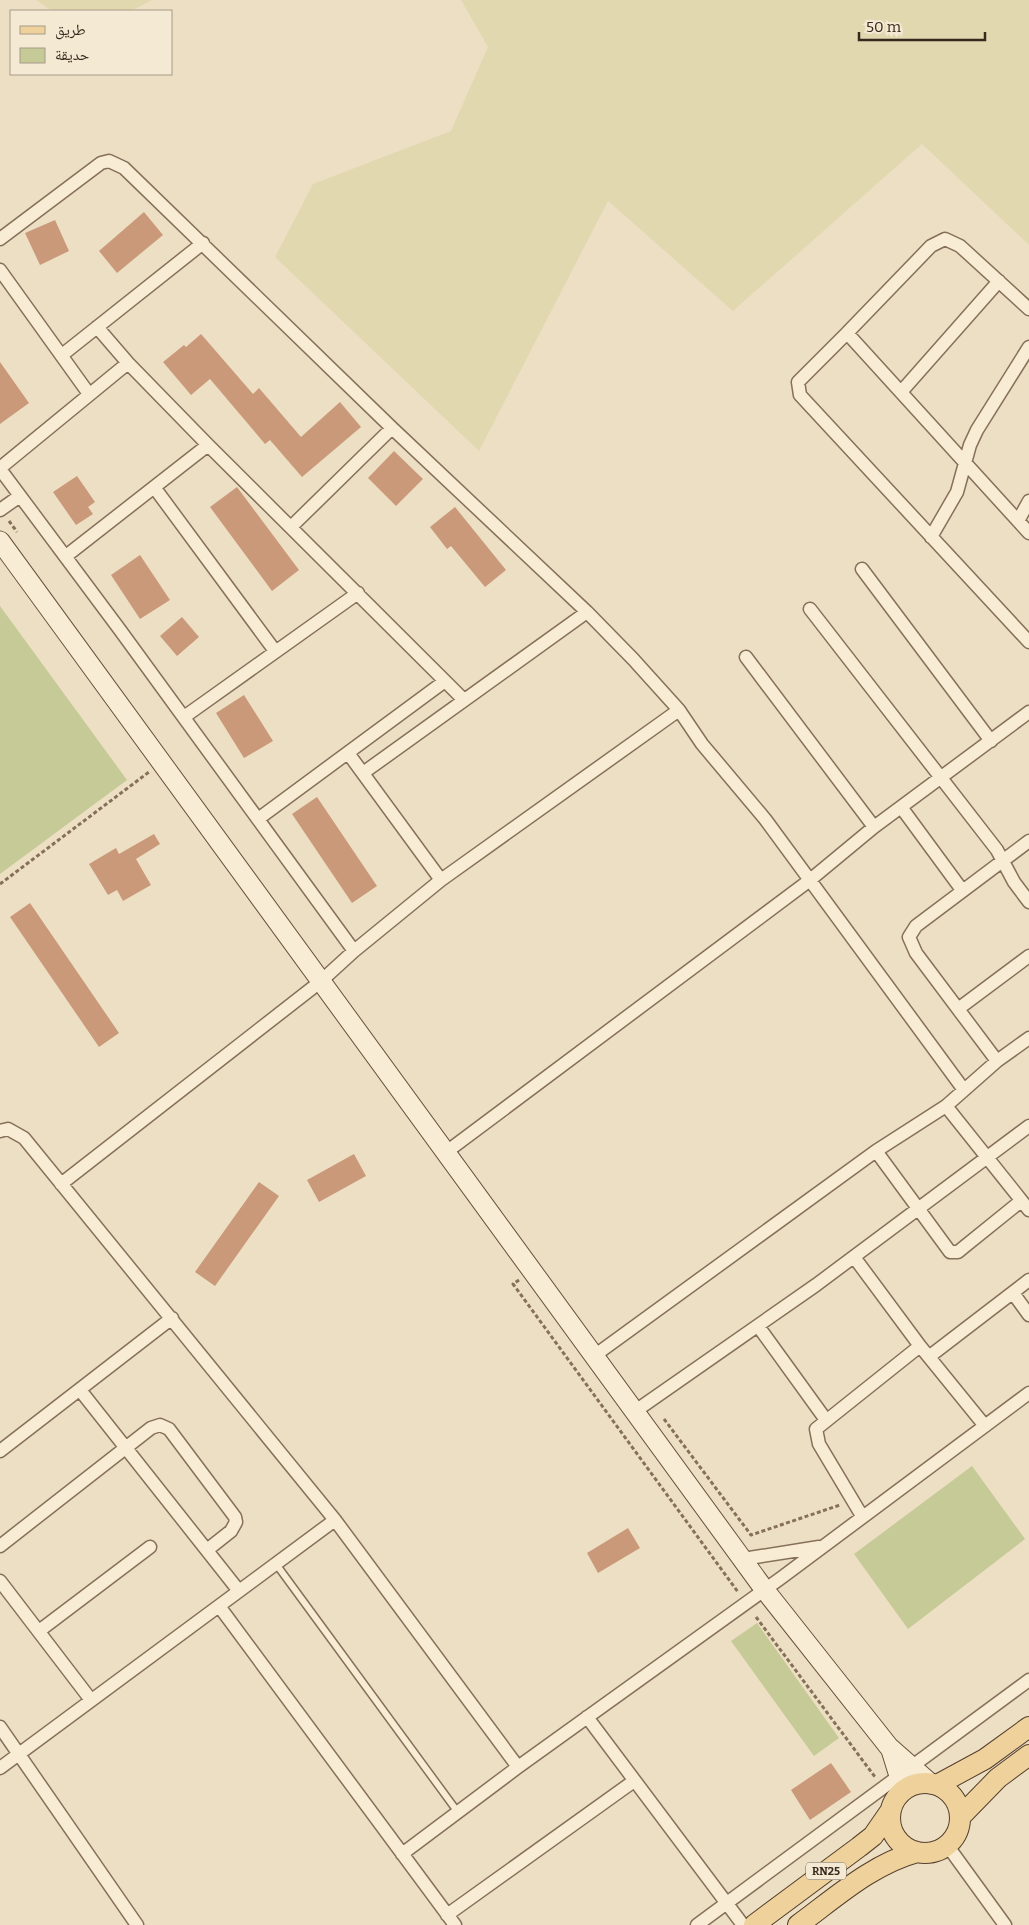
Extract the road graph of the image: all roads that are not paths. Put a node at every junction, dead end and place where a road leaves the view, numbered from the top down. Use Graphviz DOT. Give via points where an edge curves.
graph roads {
  1 [pos="0,239"];
  2 [pos="203,243"];
  3 [pos="0,270"];
  4 [pos="999,281"];
  5 [pos="1029,309"];
  6 [pos="97,327"];
  7 [pos="847,333"];
  8 [pos="1029,347"];
  9 [pos="62,355"];
  10 [pos="128,363"];
  11 [pos="901,392"];
  12 [pos="89,394"];
  13 [pos="392,428"];
  14 [pos="208,445"];
  15 [pos="965,462"];
  16 [pos="0,468"];
  17 [pos="154,487"];
  18 [pos="20,496"];
  19 [pos="1029,501"];
  20 [pos="0,510"];
  21 [pos="1018,521"];
  22 [pos="291,527"];
  23 [pos="1029,533"];
  24 [pos="931,537"];
  25 [pos="0,541"];
  26 [pos="66,556"];
  27 [pos="862,569"];
  28 [pos="358,593"];
  29 [pos="810,608"];
  30 [pos="587,612"];
  31 [pos="1029,642"];
  32 [pos="275,651"];
  33 [pos="746,657"];
  34 [pos="445,681"];
  35 [pos="464,700"];
  36 [pos="679,710"];
  37 [pos="1029,712"];
  38 [pos="184,717"];
  39 [pos="990,741"];
  40 [pos="348,753"];
  41 [pos="363,773"];
  42 [pos="942,777"];
  43 [pos="901,807"];
  44 [pos="258,819"];
  45 [pos="874,827"];
  46 [pos="1029,841"];
  47 [pos="1004,860"];
  48 [pos="441,880"];
  49 [pos="810,880"];
  50 [pos="962,890"];
  51 [pos="1029,902"];
  52 [pos="354,951"];
  53 [pos="1029,956"];
  54 [pos="320,982"];
  55 [pos="958,1009"];
  56 [pos="1029,1038"];
  57 [pos="998,1061"];
  58 [pos="964,1090"];
  59 [pos="946,1106"];
  60 [pos="1029,1126"];
  61 [pos="0,1131"];
  62 [pos="876,1151"];
  63 [pos="445,1153"];
  64 [pos="985,1158"];
  65 [pos="61,1184"];
  66 [pos="1025,1206"];
  67 [pos="917,1209"];
  68 [pos="854,1257"];
  69 [pos="1029,1280"];
  70 [pos="1012,1293"];
  71 [pos="1029,1315"];
  72 [pos="172,1318"];
  73 [pos="758,1326"];
  74 [pos="920,1346"];
  75 [pos="594,1356"];
  76 [pos="930,1356"];
  77 [pos="80,1390"];
  78 [pos="1029,1393"];
  79 [pos="634,1412"];
  80 [pos="826,1420"];
  81 [pos="984,1426"];
  82 [pos="126,1448"];
  83 [pos="0,1451"];
  84 [pos="862,1516"];
  85 [pos="335,1520"];
  86 [pos="0,1546"];
  87 [pos="150,1547"];
  88 [pos="819,1548"];
  89 [pos="206,1550"];
  90 [pos="743,1559"];
  91 [pos="276,1564"];
  92 [pos="0,1581"];
  93 [pos="764,1589"];
  94 [pos="239,1591"];
  95 [pos="219,1606"];
  96 [pos="39,1632"];
  97 [pos="1029,1680"];
  98 [pos="91,1700"];
  99 [pos="587,1717"];
  100 [pos="0,1727"];
  101 [pos="1029,1727"];
  102 [pos="20,1754"];
  103 [pos="1029,1755"];
  104 [pos="518,1767"];
  105 [pos="0,1768"];
  106 [pos="634,1781"];
  107 [pos="934,1784"];
  108 [pos="897,1787"];
  109 [pos="457,1812"];
  110 [pos="960,1817"];
  111 [pos="947,1845"];
  112 [pos="917,1852"];
  113 [pos="402,1854"];
  114 [pos="727,1903"];
  115 [pos="451,1920"];
  116 [pos="137,1925"];
  117 [pos="697,1925"];
  118 [pos="743,1925"];
  119 [pos="754,1925"];
  120 [pos="798,1925"];
  121 [pos="1005,1925"];
  1 -- 2 [label="street" via="92,169 109,161 124,168"];
  2 -- 6 [label="street"];
  2 -- 13 [label="street"];
  3 -- 9 [label="street"];
  4 -- 5 [label="street"];
  4 -- 7 [label="street" via="960,246 945,239 938,241"];
  4 -- 11 [label="street"];
  6 -- 9 [label="street"];
  6 -- 10 [label="street"];
  7 -- 11 [label="street"];
  7 -- 24 [label="street" via="798,382 800,395"];
  8 -- 15 [label="street" via="976,430"];
  9 -- 12 [label="street"];
  10 -- 12 [label="street"];
  10 -- 14 [label="street"];
  11 -- 15 [label="street"];
  12 -- 16 [label="street"];
  13 -- 22 [label="street"];
  13 -- 30 [label="street"];
  14 -- 17 [label="street"];
  14 -- 22 [label="street"];
  15 -- 21 [label="street"];
  15 -- 24 [label="street" via="957,492"];
  16 -- 18 [label="street"];
  17 -- 26 [label="street"];
  17 -- 32 [label="street"];
  18 -- 20 [label="street"];
  18 -- 26 [label="street"];
  19 -- 21 [label="street"];
  21 -- 23 [label="street"];
  22 -- 28 [label="street"];
  24 -- 31 [label="street"];
  25 -- 54 [label="main road"];
  26 -- 38 [label="street"];
  27 -- 39 [label="street"];
  28 -- 32 [label="street"];
  28 -- 34 [label="street"];
  29 -- 42 [label="street"];
  30 -- 35 [label="street"];
  30 -- 36 [label="street"];
  32 -- 38 [label="street"];
  33 -- 45 [label="street"];
  34 -- 35 [label="street"];
  34 -- 40 [label="street"];
  35 -- 41 [label="street"];
  36 -- 48 [label="street"];
  36 -- 49 [label="street" via="702,744"];
  37 -- 39 [label="street"];
  38 -- 44 [label="street"];
  39 -- 42 [label="street"];
  40 -- 41 [label="street"];
  40 -- 44 [label="street"];
  41 -- 48 [label="street"];
  42 -- 43 [label="street"];
  42 -- 47 [label="street"];
  43 -- 45 [label="street"];
  43 -- 50 [label="street"];
  44 -- 52 [label="street"];
  45 -- 49 [label="street"];
  46 -- 47 [label="street"];
  47 -- 50 [label="street"];
  47 -- 51 [label="street" via="1014,882"];
  48 -- 52 [label="street"];
  49 -- 58 [label="street"];
  49 -- 63 [label="street"];
  50 -- 55 [label="street" via="916,926 909,937 916,953"];
  52 -- 54 [label="street"];
  53 -- 55 [label="street"];
  54 -- 63 [label="main road"];
  54 -- 65 [label="street"];
  55 -- 57 [label="street"];
  56 -- 57 [label="street"];
  57 -- 58 [label="street"];
  58 -- 59 [label="street"];
  59 -- 62 [label="street"];
  59 -- 64 [label="street"];
  60 -- 64 [label="street"];
  61 -- 65 [label="street" via="8,1129 24,1138"];
  62 -- 67 [label="street"];
  62 -- 75 [label="street"];
  63 -- 75 [label="main road"];
  64 -- 66 [label="street"];
  64 -- 67 [label="street"];
  65 -- 72 [label="street"];
  66 -- 67 [label="street" via="954,1253 946,1248"];
  67 -- 68 [label="street"];
  68 -- 73 [label="street"];
  68 -- 74 [label="street"];
  69 -- 70 [label="street"];
  70 -- 71 [label="street"];
  70 -- 76 [label="street"];
  72 -- 77 [label="street"];
  72 -- 85 [label="street"];
  73 -- 79 [label="street"];
  73 -- 80 [label="street"];
  74 -- 76 [label="street"];
  74 -- 80 [label="street"];
  75 -- 79 [label="main road"];
  76 -- 81 [label="street"];
  77 -- 82 [label="street"];
  77 -- 83 [label="street"];
  78 -- 81 [label="street"];
  79 -- 90 [label="main road"];
  80 -- 84 [label="street" via="816,1429 819,1444"];
  81 -- 84 [label="street"];
  82 -- 86 [label="street"];
  82 -- 89 [label="street"];
  82 -- 89 [label="street" via="156,1426 169,1429 235,1517 231,1530"];
  84 -- 88 [label="street"];
  85 -- 91 [label="street"];
  85 -- 104 [label="street"];
  87 -- 96 [label="street"];
  88 -- 90 [label="street"];
  88 -- 93 [label="street"];
  89 -- 94 [label="street"];
  90 -- 93 [label="main road"];
  91 -- 94 [label="street"];
  91 -- 109 [label="lane"];
  92 -- 96 [label="street"];
  93 -- 99 [label="street"];
  93 -- 108 [label="main road" via="889,1747"];
  94 -- 95 [label="street"];
  95 -- 98 [label="street"];
  95 -- 113 [label="street"];
  96 -- 98 [label="street"];
  97 -- 108 [label="street"];
  98 -- 102 [label="street"];
  99 -- 104 [label="street"];
  99 -- 106 [label="street"];
  100 -- 102 [label="street"];
  101 -- 107 [label="main road" via="985,1759"];
  102 -- 105 [label="street"];
  102 -- 116 [label="street"];
  103 -- 110 [label="main road" via="998,1778"];
  104 -- 109 [label="street"];
  106 -- 114 [label="street"];
  106 -- 115 [label="street"];
  107 -- 108 [label="main road"];
  107 -- 108 [label="main road"];
  107 -- 110 [label="main road" via="951,1794"];
  108 -- 112 [label="main road" via="893,1831 907,1848"];
  108 -- 114 [label="street"];
  108 -- 119 [label="main road, RN25" via="883,1824 866,1842"];
  109 -- 113 [label="street"];
  110 -- 111 [label="main road" via="956,1832"];
  111 -- 112 [label="main road, RN25" via="928,1853"];
  111 -- 121 [label="street"];
  112 -- 120 [label="main road, RN25" via="888,1862"];
  113 -- 115 [label="street"];
  114 -- 117 [label="street"];
  114 -- 118 [label="street"];
}
